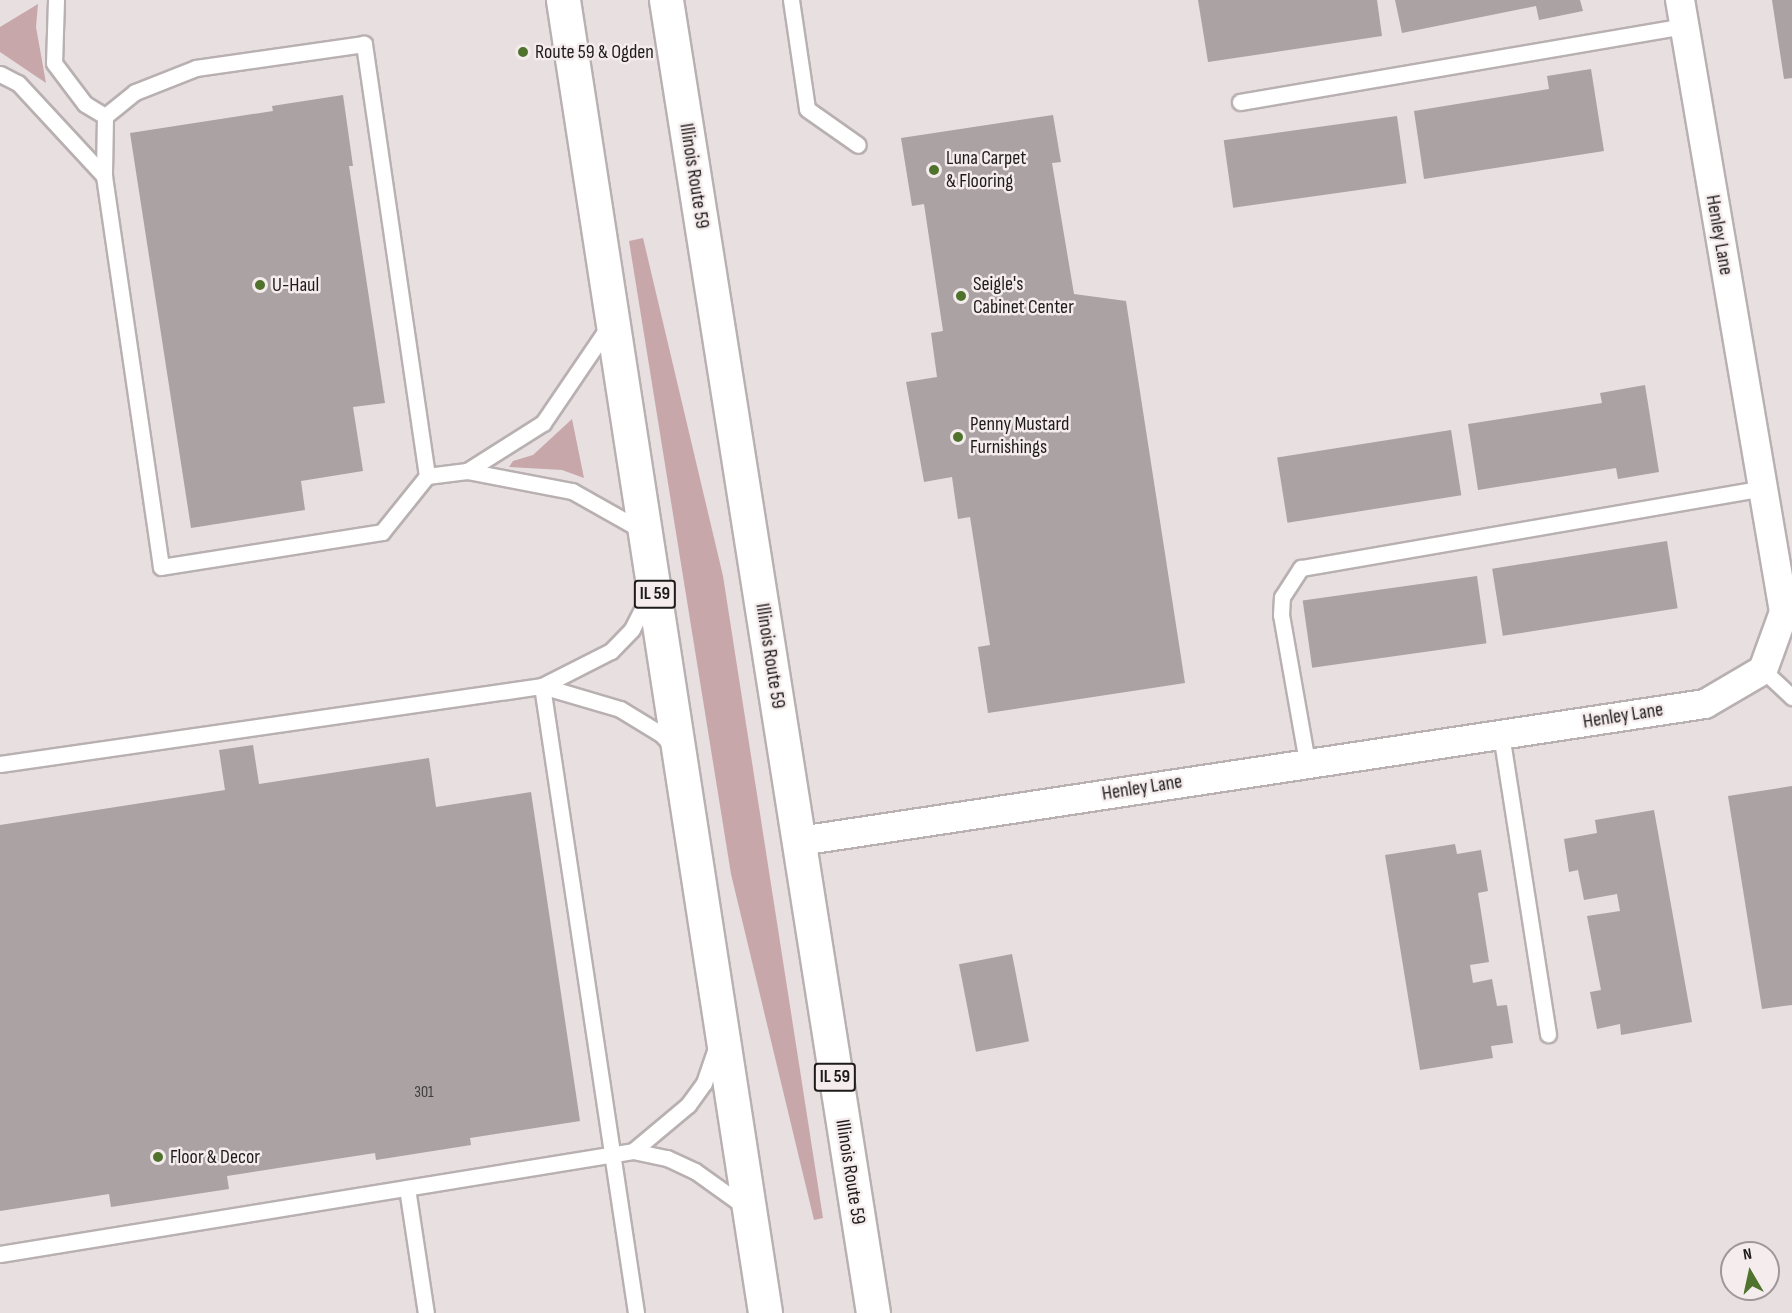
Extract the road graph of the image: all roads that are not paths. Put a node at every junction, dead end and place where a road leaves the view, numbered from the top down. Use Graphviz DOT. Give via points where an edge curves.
graph roads {
  1 [pos="56,0"];
  2 [pos="563,0"];
  3 [pos="666,0"];
  4 [pos="791,0"];
  5 [pos="1682,13"];
  6 [pos="0,74"];
  7 [pos="1240,102"];
  8 [pos="105,116"];
  9 [pos="858,145"];
  10 [pos="104,176"];
  11 [pos="612,321"];
  12 [pos="467,471"];
  13 [pos="427,476"];
  14 [pos="1762,488"];
  15 [pos="645,532"];
  16 [pos="654,587"];
  17 [pos="1763,670"];
  18 [pos="542,686"];
  19 [pos="1792,697"];
  20 [pos="1501,734"];
  21 [pos="678,754"];
  22 [pos="1307,762"];
  23 [pos="0,764"];
  24 [pos="800,841"];
  25 [pos="720,1033"];
  26 [pos="1548,1034"];
  27 [pos="633,1151"];
  28 [pos="612,1154"];
  29 [pos="407,1188"];
  30 [pos="748,1210"];
  31 [pos="0,1254"];
  32 [pos="426,1313"];
  33 [pos="636,1313"];
  34 [pos="765,1313"];
  35 [pos="873,1313"];
  1 -- 8 [label="lane" via="54,63 85,104"];
  2 -- 11 [label="main road, IL 59"];
  3 -- 24 [label="main road, Illinois Route 59 / IL 59"];
  4 -- 9 [label="lane" via="807,110"];
  5 -- 7 [label="lane"];
  5 -- 14 [label="street, Henley Lane"];
  6 -- 10 [label="lane" via="18,83"];
  8 -- 10 [label="lane"];
  8 -- 13 [label="lane" via="135,92 196,68 364,44"];
  10 -- 13 [label="lane" via="161,567 382,532"];
  11 -- 12 [label="lane" via="543,423"];
  11 -- 15 [label="main road, IL 59"];
  12 -- 13 [label="lane"];
  12 -- 15 [label="lane" via="572,491"];
  14 -- 17 [label="street, Henley Lane" via="1784,612"];
  14 -- 22 [label="lane" via="1301,568 1282,597 1281,615"];
  15 -- 16 [label="main road, IL 59"];
  16 -- 18 [label="lane" via="632,629 611,651"];
  16 -- 21 [label="main road, IL 59"];
  17 -- 19 [label="lane"];
  17 -- 20 [label="street, Henley Lane" via="1705,704"];
  18 -- 21 [label="lane" via="620,709 661,734"];
  18 -- 23 [label="lane"];
  18 -- 28 [label="lane"];
  20 -- 22 [label="street, Henley Lane"];
  20 -- 26 [label="lane"];
  21 -- 25 [label="main road, IL 59"];
  22 -- 24 [label="street, Henley Lane"];
  24 -- 35 [label="main road, Illinois Route 59 / IL 59"];
  25 -- 27 [label="lane" via="704,1083 688,1105"];
  25 -- 30 [label="main road, IL 59"];
  27 -- 28 [label="lane"];
  27 -- 30 [label="lane" via="667,1158 695,1171"];
  28 -- 29 [label="lane"];
  28 -- 33 [label="lane"];
  29 -- 31 [label="lane"];
  29 -- 32 [label="lane"];
  30 -- 34 [label="main road, IL 59"];
}
